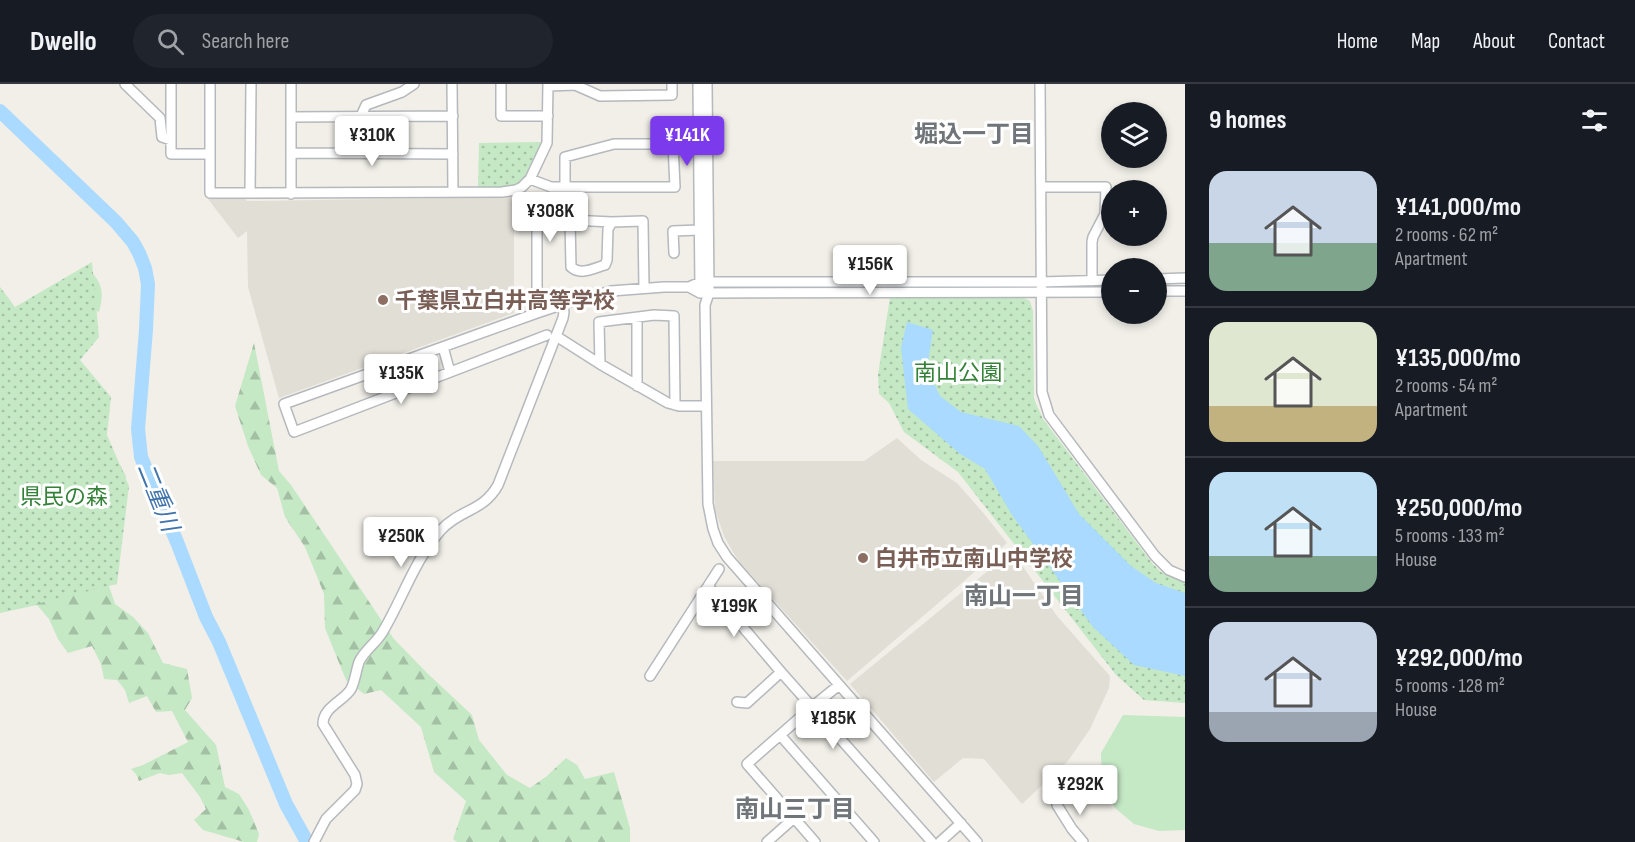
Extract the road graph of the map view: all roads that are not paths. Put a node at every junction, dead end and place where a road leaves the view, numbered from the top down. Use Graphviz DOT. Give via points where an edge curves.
graph roads {
  1 [pos="125,84"];
  2 [pos="171,84"];
  3 [pos="210,84"];
  4 [pos="251,84"];
  5 [pos="291,84"];
  6 [pos="414,84"];
  7 [pos="452,84"];
  8 [pos="501,84"];
  9 [pos="672,84"];
  10 [pos="698,84"];
  11 [pos="707,84"];
  12 [pos="1040,84"];
  13 [pos="548,85"];
  14 [pos="586,87"];
  15 [pos="632,90"];
  16 [pos="361,116"];
  17 [pos="453,116"];
  18 [pos="548,116"];
  19 [pos="291,117"];
  20 [pos="171,141"];
  21 [pos="291,153"];
  22 [pos="210,154"];
  23 [pos="453,154"];
  24 [pos="530,179"];
  25 [pos="565,187"];
  26 [pos="1041,187"];
  27 [pos="453,192"];
  28 [pos="250,193"];
  29 [pos="291,194"];
  30 [pos="570,220"];
  31 [pos="612,222"];
  32 [pos="699,230"];
  33 [pos="674,253"];
  34 [pos="1185,278"];
  35 [pos="1167,279"];
  36 [pos="1092,281"];
  37 [pos="1101,281"];
  38 [pos="704,282"];
  39 [pos="689,287"];
  40 [pos="1041,287"];
  41 [pos="644,288"];
  42 [pos="1101,291"];
  43 [pos="1167,291"];
  44 [pos="1185,291"];
  45 [pos="704,293"];
  46 [pos="562,304"];
  47 [pos="537,313"];
  48 [pos="637,318"];
  49 [pos="551,335"];
  50 [pos="442,346"];
  51 [pos="600,364"];
  52 [pos="450,372"];
  53 [pos="637,386"];
  54 [pos="675,405"];
  55 [pos="706,406"];
  56 [pos="719,569"];
  57 [pos="1185,577"];
  58 [pos="708,586"];
  59 [pos="781,672"];
  60 [pos="650,676"];
  61 [pos="839,685"];
  62 [pos="737,702"];
  63 [pos="812,707"];
  64 [pos="781,736"];
  65 [pos="1057,805"];
  66 [pos="794,818"];
  67 [pos="961,823"];
  68 [pos="314,842"];
  69 [pos="767,842"];
  70 [pos="815,842"];
  71 [pos="874,842"];
  72 [pos="932,842"];
  73 [pos="940,842"];
  74 [pos="977,842"];
  75 [pos="1083,842"];
  1 -- 20 [label="street" via="160,118 162,136"];
  2 -- 20 [label="street"];
  3 -- 22 [label="street"];
  4 -- 28 [label="street"];
  5 -- 19 [label="street"];
  6 -- 16 [label="street" via="366,105"];
  7 -- 17 [label="street"];
  8 -- 18 [label="street" via="501,116"];
  9 -- 15 [label="street" via="672,95"];
  10 -- 32 [label="street"];
  11 -- 38 [label="street"];
  12 -- 26 [label="street"];
  13 -- 14 [label="street"];
  13 -- 18 [label="street"];
  14 -- 15 [label="street" via="600,96"];
  16 -- 17 [label="street"];
  16 -- 19 [label="street"];
  17 -- 23 [label="street"];
  18 -- 24 [label="street" via="547,142"];
  19 -- 21 [label="street"];
  20 -- 22 [label="street" via="171,154"];
  21 -- 23 [label="street"];
  21 -- 29 [label="street"];
  22 -- 28 [label="street" via="210,193"];
  23 -- 27 [label="street"];
  24 -- 25 [label="street" via="551,187"];
  24 -- 27 [label="street" via="510,192"];
  25 -- 25 [label="street" via="675,187 673,144 614,144 565,157"];
  26 -- 36 [label="street" via="1106,187 1105,214 1092,242"];
  26 -- 40 [label="street"];
  27 -- 29 [label="street"];
  28 -- 29 [label="street"];
  30 -- 31 [label="street"];
  30 -- 31 [label="street" via="571,267 580,273 605,264"];
  30 -- 47 [label="street" via="537,222"];
  31 -- 41 [label="street" via="643,221"];
  32 -- 33 [label="street" via="673,231"];
  32 -- 38 [label="street"];
  34 -- 35 [label="street"];
  36 -- 37 [label="street"];
  36 -- 40 [label="street"];
  38 -- 39 [label="street"];
  38 -- 40 [label="street"];
  38 -- 45 [label="street"];
  39 -- 41 [label="street"];
  39 -- 45 [label="street"];
  40 -- 42 [label="street"];
  40 -- 45 [label="street"];
  40 -- 57 [label="street" via="1042,392 1049,415 1155,556 1169,570"];
  41 -- 46 [label="street" via="611,291"];
  43 -- 44 [label="street"];
  45 -- 55 [label="street"];
  46 -- 47 [label="street"];
  46 -- 49 [label="street" via="563,318"];
  47 -- 50 [label="street"];
  48 -- 51 [label="street" via="599,322"];
  48 -- 53 [label="street"];
  48 -- 54 [label="street" via="674,316"];
  49 -- 51 [label="street"];
  49 -- 52 [label="street"];
  49 -- 68 [label="street" via="498,485 485,502 447,523 435,537 382,633 359,662 351,690 323,719 357,784 326,819"];
  50 -- 52 [label="street"];
  50 -- 52 [label="street" via="284,404 294,432"];
  51 -- 53 [label="street"];
  53 -- 54 [label="street"];
  54 -- 55 [label="street"];
  55 -- 61 [label="street" via="708,504 718,543"];
  56 -- 58 [label="street"];
  58 -- 59 [label="street"];
  58 -- 60 [label="street"];
  59 -- 62 [label="street" via="747,703"];
  59 -- 63 [label="street"];
  61 -- 63 [label="street"];
  61 -- 67 [label="street"];
  63 -- 64 [label="street"];
  63 -- 72 [label="street"];
  64 -- 66 [label="street" via="747,764"];
  64 -- 71 [label="street"];
  65 -- 75 [label="street"];
  66 -- 69 [label="street"];
  66 -- 70 [label="street"];
  67 -- 73 [label="street"];
  67 -- 74 [label="street"];
}
